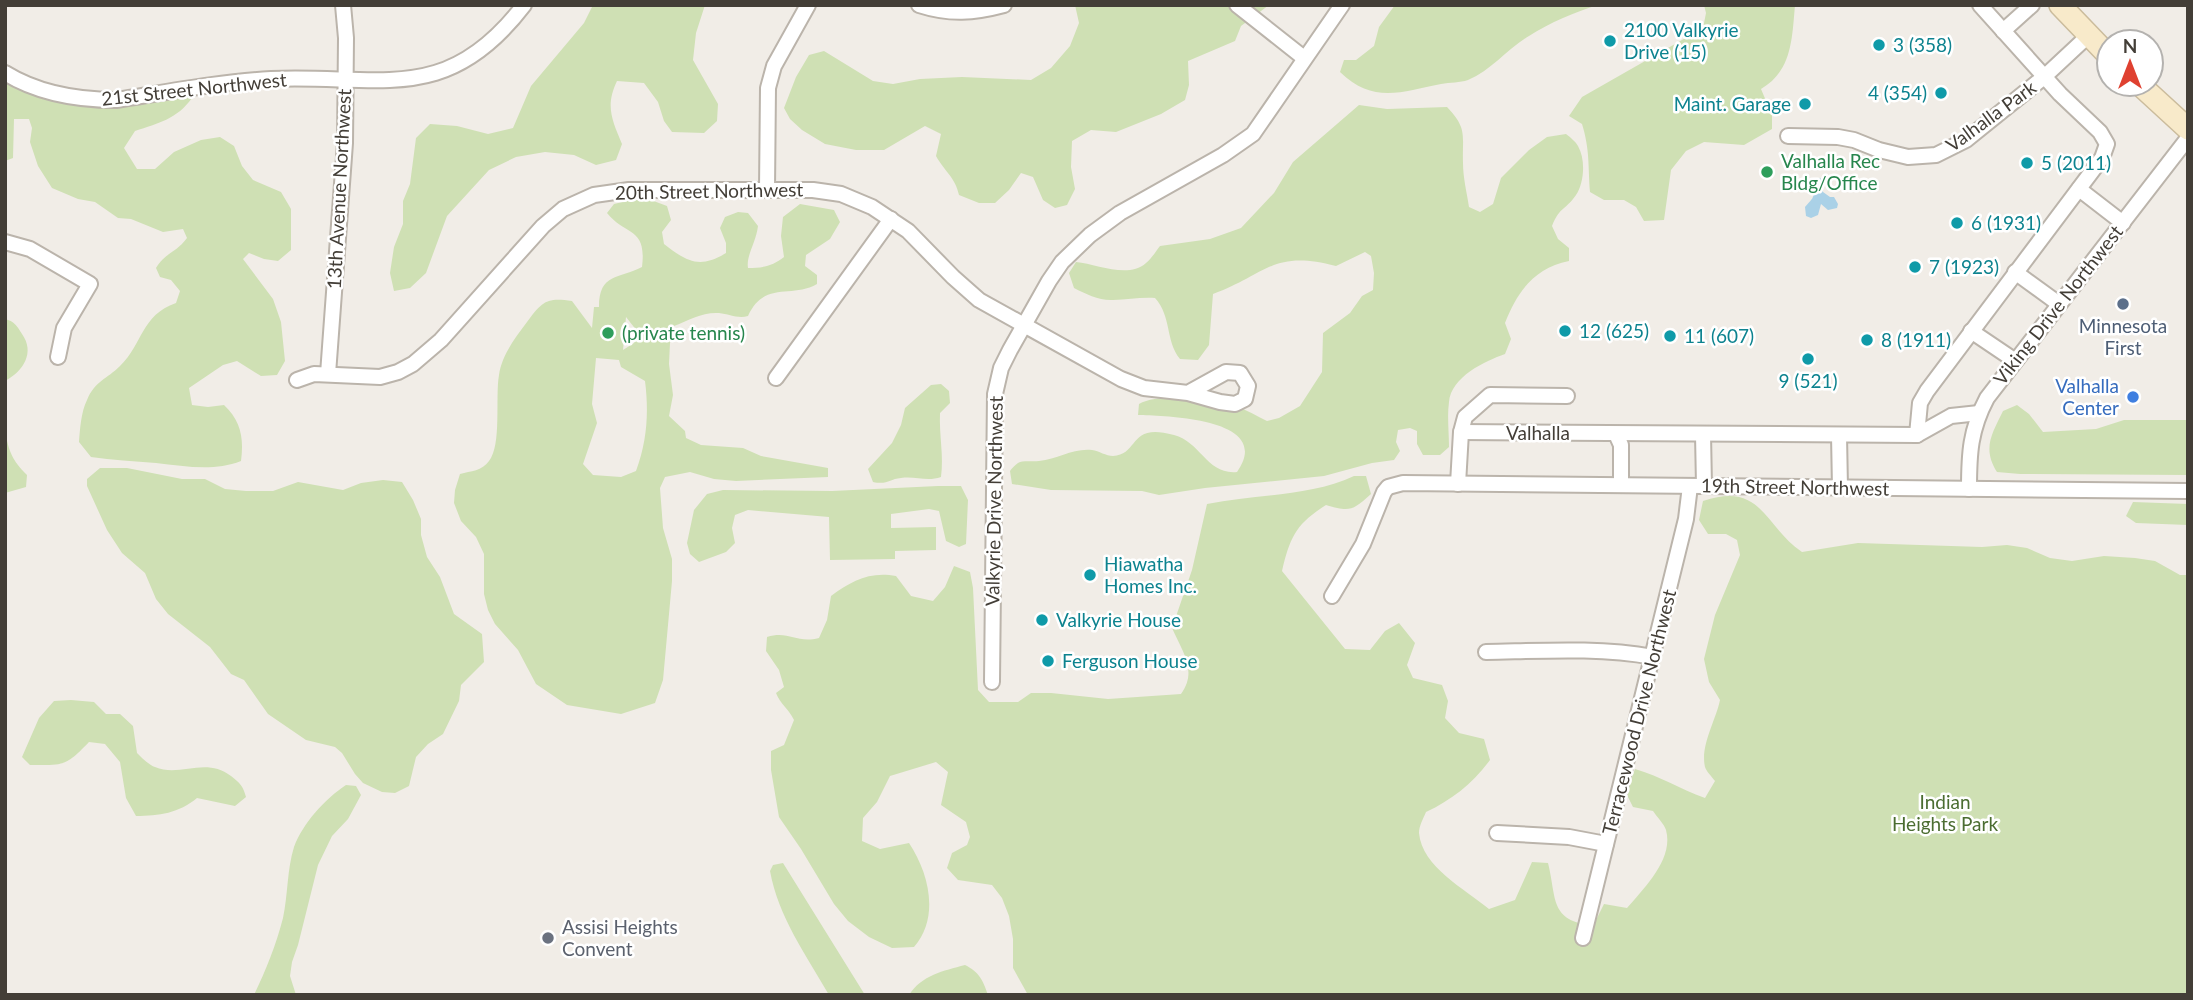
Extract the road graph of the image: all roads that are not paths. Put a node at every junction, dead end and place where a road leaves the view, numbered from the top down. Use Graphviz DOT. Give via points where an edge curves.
graph roads {
  1 [pos="343,5"];
  2 [pos="524,5"];
  3 [pos="808,5"];
  4 [pos="919,5"];
  5 [pos="1004,5"];
  6 [pos="1237,5"];
  7 [pos="1342,5"];
  8 [pos="1980,5"];
  9 [pos="2032,5"];
  10 [pos="2060,5"];
  11 [pos="2003,31"];
  12 [pos="2088,36"];
  13 [pos="2095,43"];
  14 [pos="1304,58"];
  15 [pos="5,72"];
  16 [pos="2044,77"];
  17 [pos="346,79"];
  18 [pos="2154,98"];
  19 [pos="2188,129"];
  20 [pos="1788,136"];
  21 [pos="2188,138"];
  22 [pos="767,189"];
  23 [pos="2079,189"];
  24 [pos="891,219"];
  25 [pos="2123,223"];
  26 [pos="5,242"];
  27 [pos="2015,272"];
  28 [pos="2059,304"];
  29 [pos="1024,325"];
  30 [pos="1970,331"];
  31 [pos="58,357"];
  32 [pos="2014,360"];
  33 [pos="328,374"];
  34 [pos="776,378"];
  35 [pos="296,380"];
  36 [pos="1188,393"];
  37 [pos="1567,396"];
  38 [pos="1979,413"];
  39 [pos="1461,432"];
  40 [pos="1616,433"];
  41 [pos="1703,434"];
  42 [pos="1839,435"];
  43 [pos="1917,435"];
  44 [pos="1458,484"];
  45 [pos="1621,485"];
  46 [pos="1697,486"];
  47 [pos="1840,488"];
  48 [pos="1969,489"];
  49 [pos="2188,491"];
  50 [pos="1332,596"];
  51 [pos="1486,652"];
  52 [pos="1653,657"];
  53 [pos="992,682"];
  54 [pos="1497,833"];
  55 [pos="1606,844"];
  56 [pos="1583,938"];
  1 -- 17 [label="street, 13th Avenue Northwest"];
  2 -- 17 [label="street, 21st Street Northwest" via="481,50 443,71 402,81"];
  3 -- 22 [label="street" via="774,66 768,88"];
  4 -- 5 [label="street" via="965,13"];
  6 -- 14 [label="street"];
  7 -- 14 [label="street, Valkyrie Drive Northwest"];
  8 -- 11 [label="street"];
  9 -- 11 [label="street"];
  10 -- 12 [label="main road"];
  11 -- 16 [label="street"];
  12 -- 13 [label="main road"];
  12 -- 16 [label="street, Valhalla Park"];
  14 -- 29 [label="street, Valkyrie Drive Northwest" via="1253,134 1120,213 1074,249"];
  15 -- 17 [label="street, 21st Street Northwest" via="53,94 94,100 257,80"];
  16 -- 20 [label="street, Valhalla Park" via="1966,140 1936,155 1903,156 1839,137"];
  16 -- 23 [label="street" via="2107,144"];
  17 -- 33 [label="street, 13th Avenue Northwest"];
  18 -- 19 [label="main road"];
  21 -- 25 [label="street, Viking Drive Northwest"];
  22 -- 24 [label="street, 20th Street Northwest" via="834,193"];
  22 -- 33 [label="street, 20th Street Northwest" via="610,191 578,202 543,226 441,341 413,364 380,377"];
  23 -- 25 [label="street"];
  23 -- 27 [label="street"];
  24 -- 29 [label="street, 20th Street Northwest" via="972,294"];
  24 -- 34 [label="street"];
  25 -- 28 [label="street, Viking Drive Northwest"];
  26 -- 31 [label="street" via="30,250 90,284 64,328"];
  27 -- 28 [label="street"];
  27 -- 30 [label="street"];
  28 -- 32 [label="street, Viking Drive Northwest"];
  29 -- 36 [label="street, 20th Street Northwest" via="1121,379 1144,388"];
  29 -- 53 [label="street, Valkyrie Drive Northwest" via="1001,368 995,394"];
  30 -- 32 [label="street"];
  30 -- 43 [label="street" via="1920,403"];
  32 -- 38 [label="street, Viking Drive Northwest"];
  33 -- 35 [label="street, 20th Street Northwest"];
  37 -- 39 [label="street, Valhalla" via="1490,395 1465,417"];
  38 -- 43 [label="street" via="1951,415"];
  38 -- 48 [label="street, Viking Drive Northwest" via="1970,441"];
  39 -- 40 [label="street, Valhalla"];
  39 -- 44 [label="street"];
  40 -- 41 [label="street, Valhalla"];
  40 -- 45 [label="street" via="1621,445"];
  41 -- 42 [label="street, Valhalla"];
  41 -- 46 [label="street"];
  42 -- 43 [label="street, Valhalla"];
  42 -- 47 [label="street"];
  44 -- 45 [label="street, 19th Street Northwest"];
  44 -- 50 [label="street, 19th Street Northwest" via="1388,487 1363,544"];
  45 -- 46 [label="street, 19th Street Northwest"];
  46 -- 47 [label="street, 19th Street Northwest"];
  46 -- 52 [label="street, Terracewood Drive Northwest"];
  47 -- 48 [label="street, 19th Street Northwest"];
  48 -- 49 [label="street, 19th Street Northwest"];
  51 -- 52 [label="street" via="1597,651"];
  52 -- 55 [label="street, Terracewood Drive Northwest"];
  54 -- 55 [label="street"];
  55 -- 56 [label="street, Terracewood Drive Northwest"];
}
